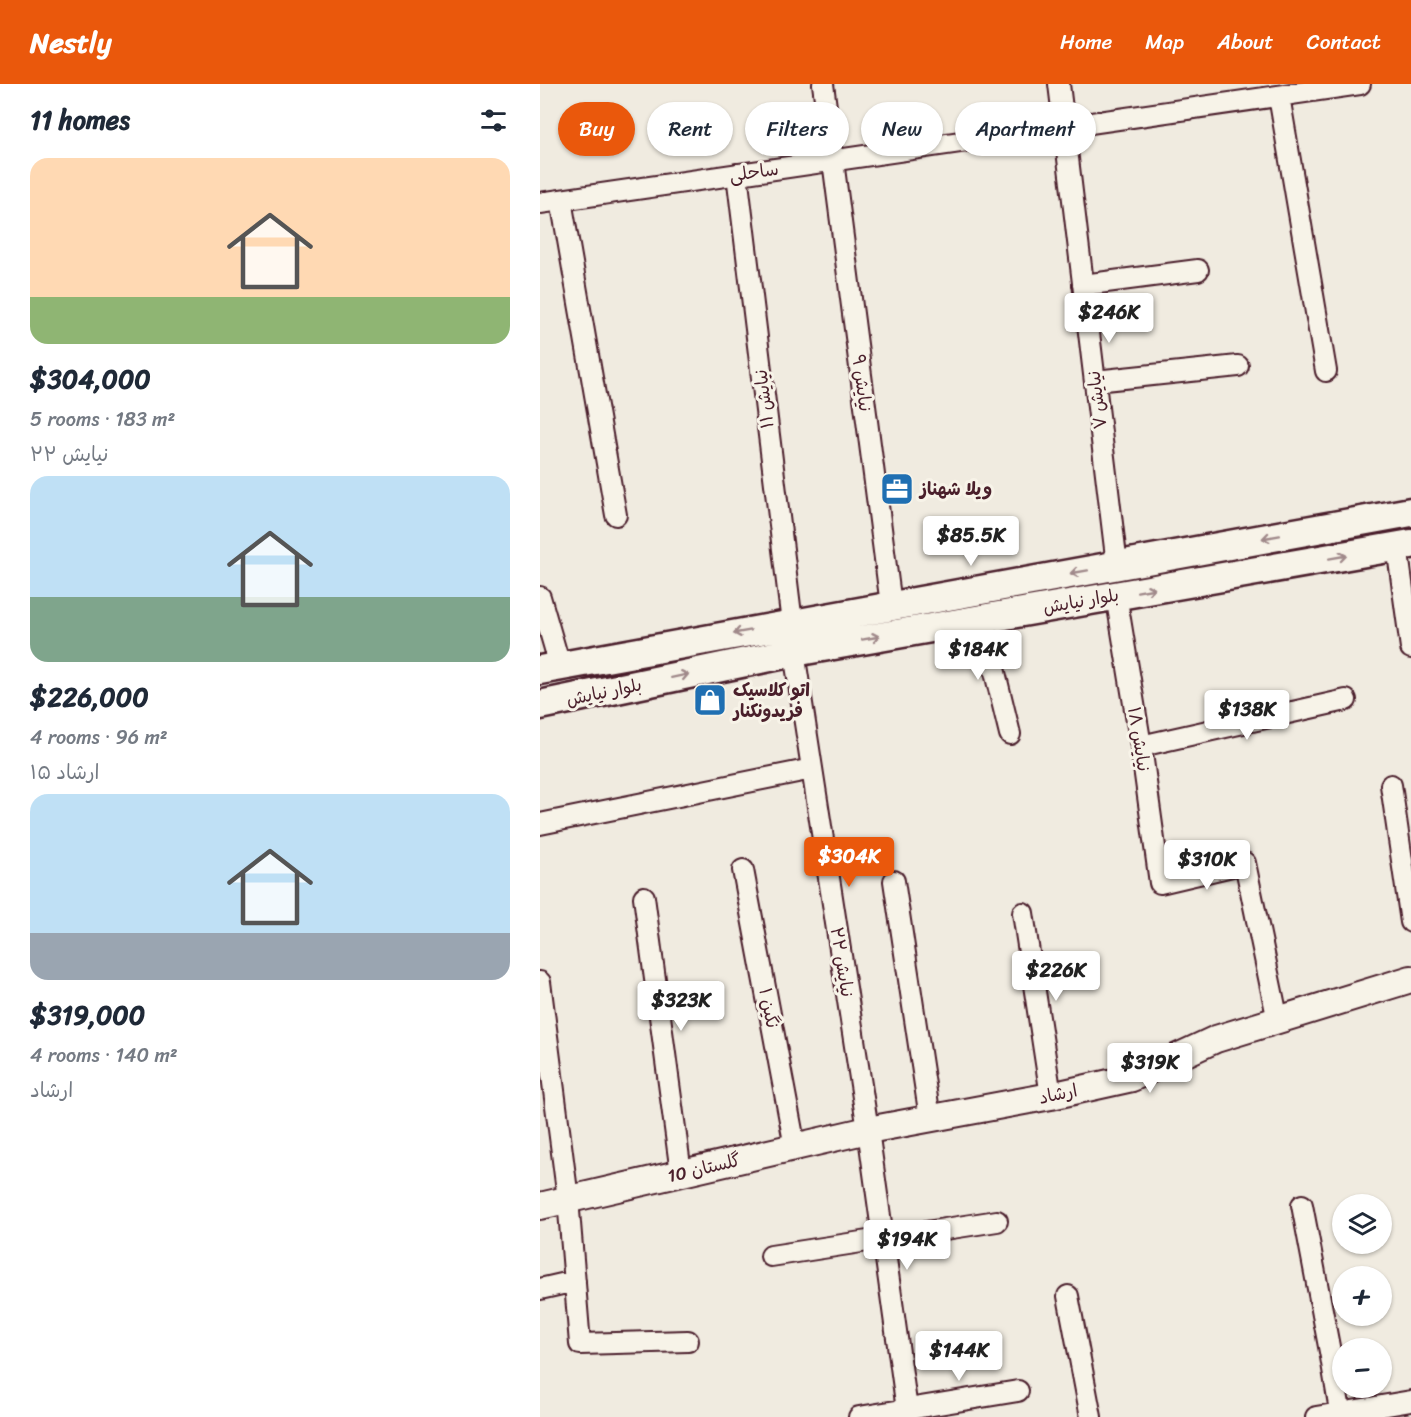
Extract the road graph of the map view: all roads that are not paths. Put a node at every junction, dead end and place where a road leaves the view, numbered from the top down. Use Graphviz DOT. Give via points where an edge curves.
graph roads {
  1 [pos="823,84"];
  2 [pos="1059,84"];
  3 [pos="1360,84"];
  4 [pos="1279,96"];
  5 [pos="1061,102"];
  6 [pos="1096,122"];
  7 [pos="955,143"];
  8 [pos="1067,156"];
  9 [pos="833,161"];
  10 [pos="737,174"];
  11 [pos="561,200"];
  12 [pos="540,203"];
  13 [pos="1198,270"];
  14 [pos="1083,285"];
  15 [pos="1238,366"];
  16 [pos="1326,370"];
  17 [pos="1095,381"];
  18 [pos="1411,512"];
  19 [pos="616,515"];
  20 [pos="1404,545"];
  21 [pos="1117,565"];
  22 [pos="1116,595"];
  23 [pos="540,597"];
  24 [pos="891,605"];
  25 [pos="982,619"];
  26 [pos="792,623"];
  27 [pos="1411,648"];
  28 [pos="794,652"];
  29 [pos="550,668"];
  30 [pos="1346,700"];
  31 [pos="540,705"];
  32 [pos="1010,734"];
  33 [pos="1141,746"];
  34 [pos="812,770"];
  35 [pos="1391,785"];
  36 [pos="540,824"];
  37 [pos="743,870"];
  38 [pos="894,881"];
  39 [pos="644,897"];
  40 [pos="1023,913"];
  41 [pos="1411,922"];
  42 [pos="1411,979"];
  43 [pos="540,982"];
  44 [pos="1278,1021"];
  45 [pos="1051,1096"];
  46 [pos="930,1118"];
  47 [pos="868,1130"];
  48 [pos="795,1147"];
  49 [pos="681,1173"];
  50 [pos="568,1199"];
  51 [pos="1302,1204"];
  52 [pos="540,1206"];
  53 [pos="997,1221"];
  54 [pos="883,1238"];
  55 [pos="771,1256"];
  56 [pos="575,1281"];
  57 [pos="540,1289"];
  58 [pos="1068,1296"];
  59 [pos="688,1341"];
  60 [pos="1018,1391"];
  61 [pos="1411,1401"];
  62 [pos="907,1413"];
  63 [pos="1341,1415"];
  64 [pos="859,1417"];
  65 [pos="1091,1417"];
  66 [pos="1316,1417"];
  1 -- 9 [label="street, نیایش ۹"];
  2 -- 5 [label="street, نیایش ۷"];
  3 -- 4 [label="street, ساحلی"];
  4 -- 6 [label="street, ساحلی"];
  4 -- 16 [label="street"];
  7 -- 9 [label="street, ساحلی"];
  8 -- 14 [label="street, نیایش ۷"];
  9 -- 10 [label="street, ساحلی"];
  9 -- 24 [label="street, نیایش ۹"];
  10 -- 11 [label="street, ساحلی"];
  10 -- 26 [label="street, نیایش ۱۱"];
  11 -- 12 [label="street, ساحلی"];
  11 -- 19 [label="street"];
  13 -- 14 [label="street"];
  14 -- 17 [label="street, نیایش ۷"];
  15 -- 17 [label="street"];
  17 -- 21 [label="street, نیایش ۷"];
  18 -- 21 [label="main road, بلوار نیایش, one-way"];
  22 -- 20 [label="main road, بلوار نیایش, one-way"];
  20 -- 27 [label="street"];
  21 -- 24 [label="main road, بلوار نیایش, one-way"];
  22 -- 25 [label="main road, بلوار نیایش"];
  22 -- 33 [label="street, نیایش ۱۸"];
  23 -- 29 [label="street"];
  24 -- 26 [label="main road, بلوار نیایش"];
  28 -- 25 [label="main road, بلوار نیایش, one-way"];
  25 -- 32 [label="street"];
  26 -- 29 [label="main road, بلوار نیایش, one-way"];
  31 -- 28 [label="main road, بلوار نیایش, one-way"];
  28 -- 34 [label="street, نیایش ۲۲"];
  30 -- 33 [label="street"];
  33 -- 44 [label="street, نیایش ۱۸" via="1160,883 1245,863"];
  34 -- 36 [label="street"];
  34 -- 47 [label="street, نیایش ۲۲"];
  35 -- 41 [label="street"];
  37 -- 48 [label="street, نگین ۱"];
  38 -- 46 [label="street"];
  39 -- 49 [label="street"];
  40 -- 45 [label="street"];
  42 -- 44 [label="street, ارشاد"];
  43 -- 50 [label="street"];
  44 -- 45 [label="street, ارشاد" via="1216,1039 1132,1078"];
  45 -- 46 [label="street, ارشاد"];
  46 -- 47 [label="street, ارشاد"];
  47 -- 48 [label="street, گلستان 10"];
  47 -- 54 [label="street, نیایش ۲۲"];
  48 -- 49 [label="street, گلستان 10"];
  49 -- 50 [label="street, گلستان 10"];
  50 -- 52 [label="street, گلستان 10"];
  50 -- 56 [label="street"];
  51 -- 63 [label="street"];
  53 -- 54 [label="street"];
  54 -- 55 [label="street"];
  54 -- 62 [label="street, نیایش ۲۲"];
  56 -- 57 [label="street"];
  56 -- 59 [label="street" via="580,1344"];
  58 -- 65 [label="street"];
  60 -- 62 [label="street"];
  61 -- 63 [label="street"];
  62 -- 64 [label="street"];
  63 -- 66 [label="street"];
}
